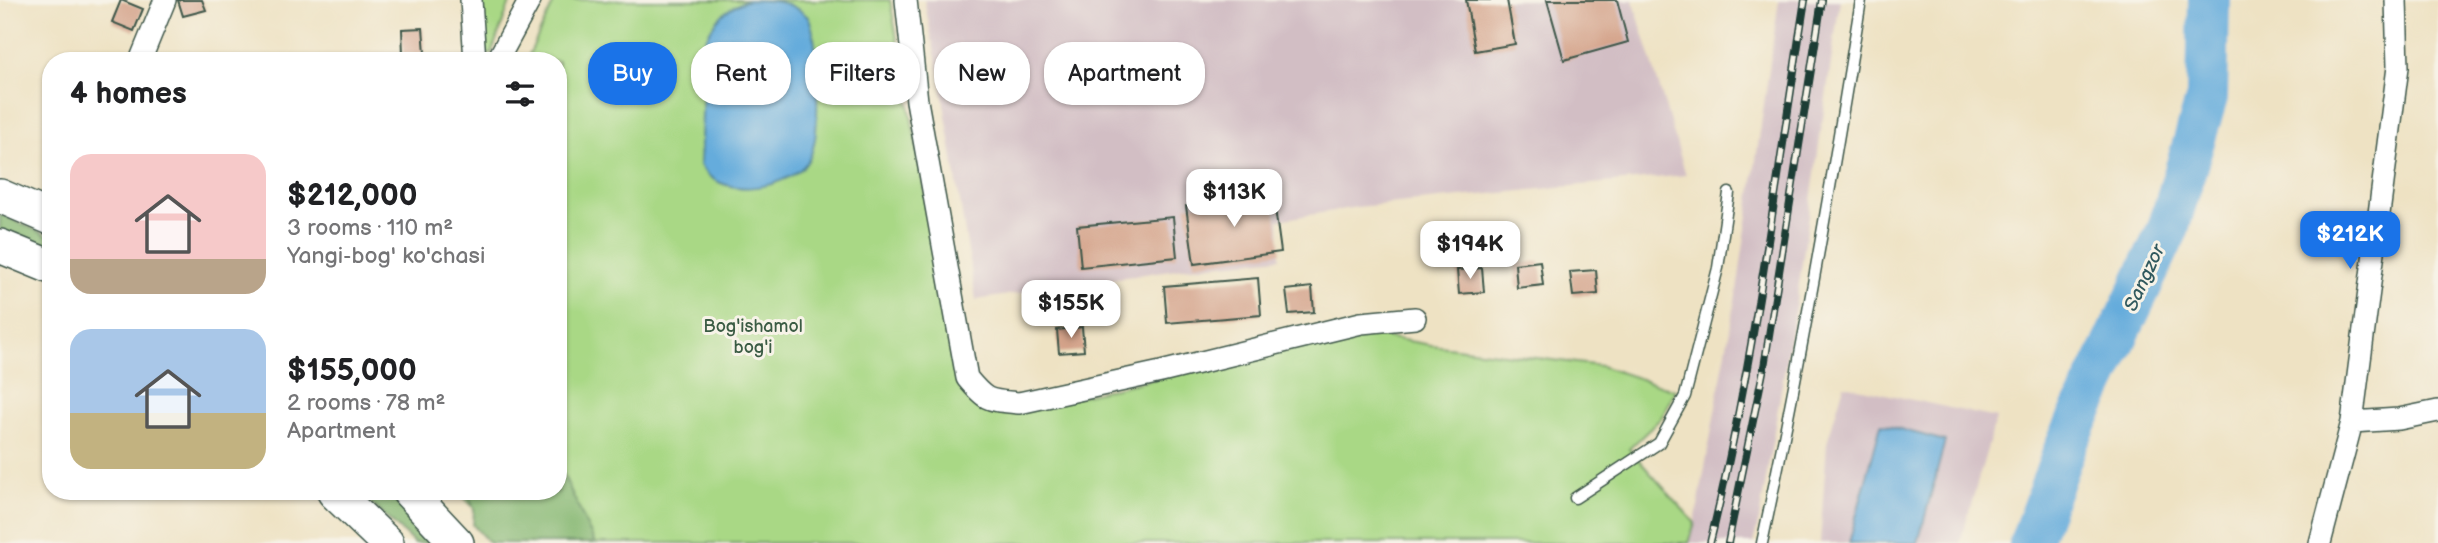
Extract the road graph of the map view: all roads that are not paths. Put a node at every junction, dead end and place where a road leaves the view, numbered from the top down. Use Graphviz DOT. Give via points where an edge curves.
graph roads {
  1 [pos="165,0"];
  2 [pos="471,0"];
  3 [pos="530,0"];
  4 [pos="906,0"];
  5 [pos="1860,0"];
  6 [pos="2396,0"];
  7 [pos="144,52"];
  8 [pos="474,52"];
  9 [pos="502,52"];
  10 [pos="1729,193"];
  11 [pos="0,196"];
  12 [pos="42,214"];
  13 [pos="0,246"];
  14 [pos="42,264"];
  15 [pos="1415,318"];
  16 [pos="2438,411"];
  17 [pos="2352,422"];
  18 [pos="1575,498"];
  19 [pos="342,500"];
  20 [pos="417,500"];
  21 [pos="387,543"];
  22 [pos="457,543"];
  23 [pos="1762,543"];
  24 [pos="2320,543"];
  1 -- 7 [label="street"];
  2 -- 8 [label="street"];
  3 -- 9 [label="street"];
  4 -- 15 [label="street" via="917,101 967,378 982,397 1018,402 1361,323"];
  5 -- 23 [label="lane" via="1825,226"];
  6 -- 17 [label="street" via="2398,67"];
  10 -- 18 [label="lane" via="1718,268 1685,396 1659,443"];
  11 -- 12 [label="main road"];
  13 -- 14 [label="main road"];
  16 -- 17 [label="street"];
  17 -- 24 [label="street"];
  19 -- 21 [label="main road"];
  20 -- 22 [label="main road"];
}
